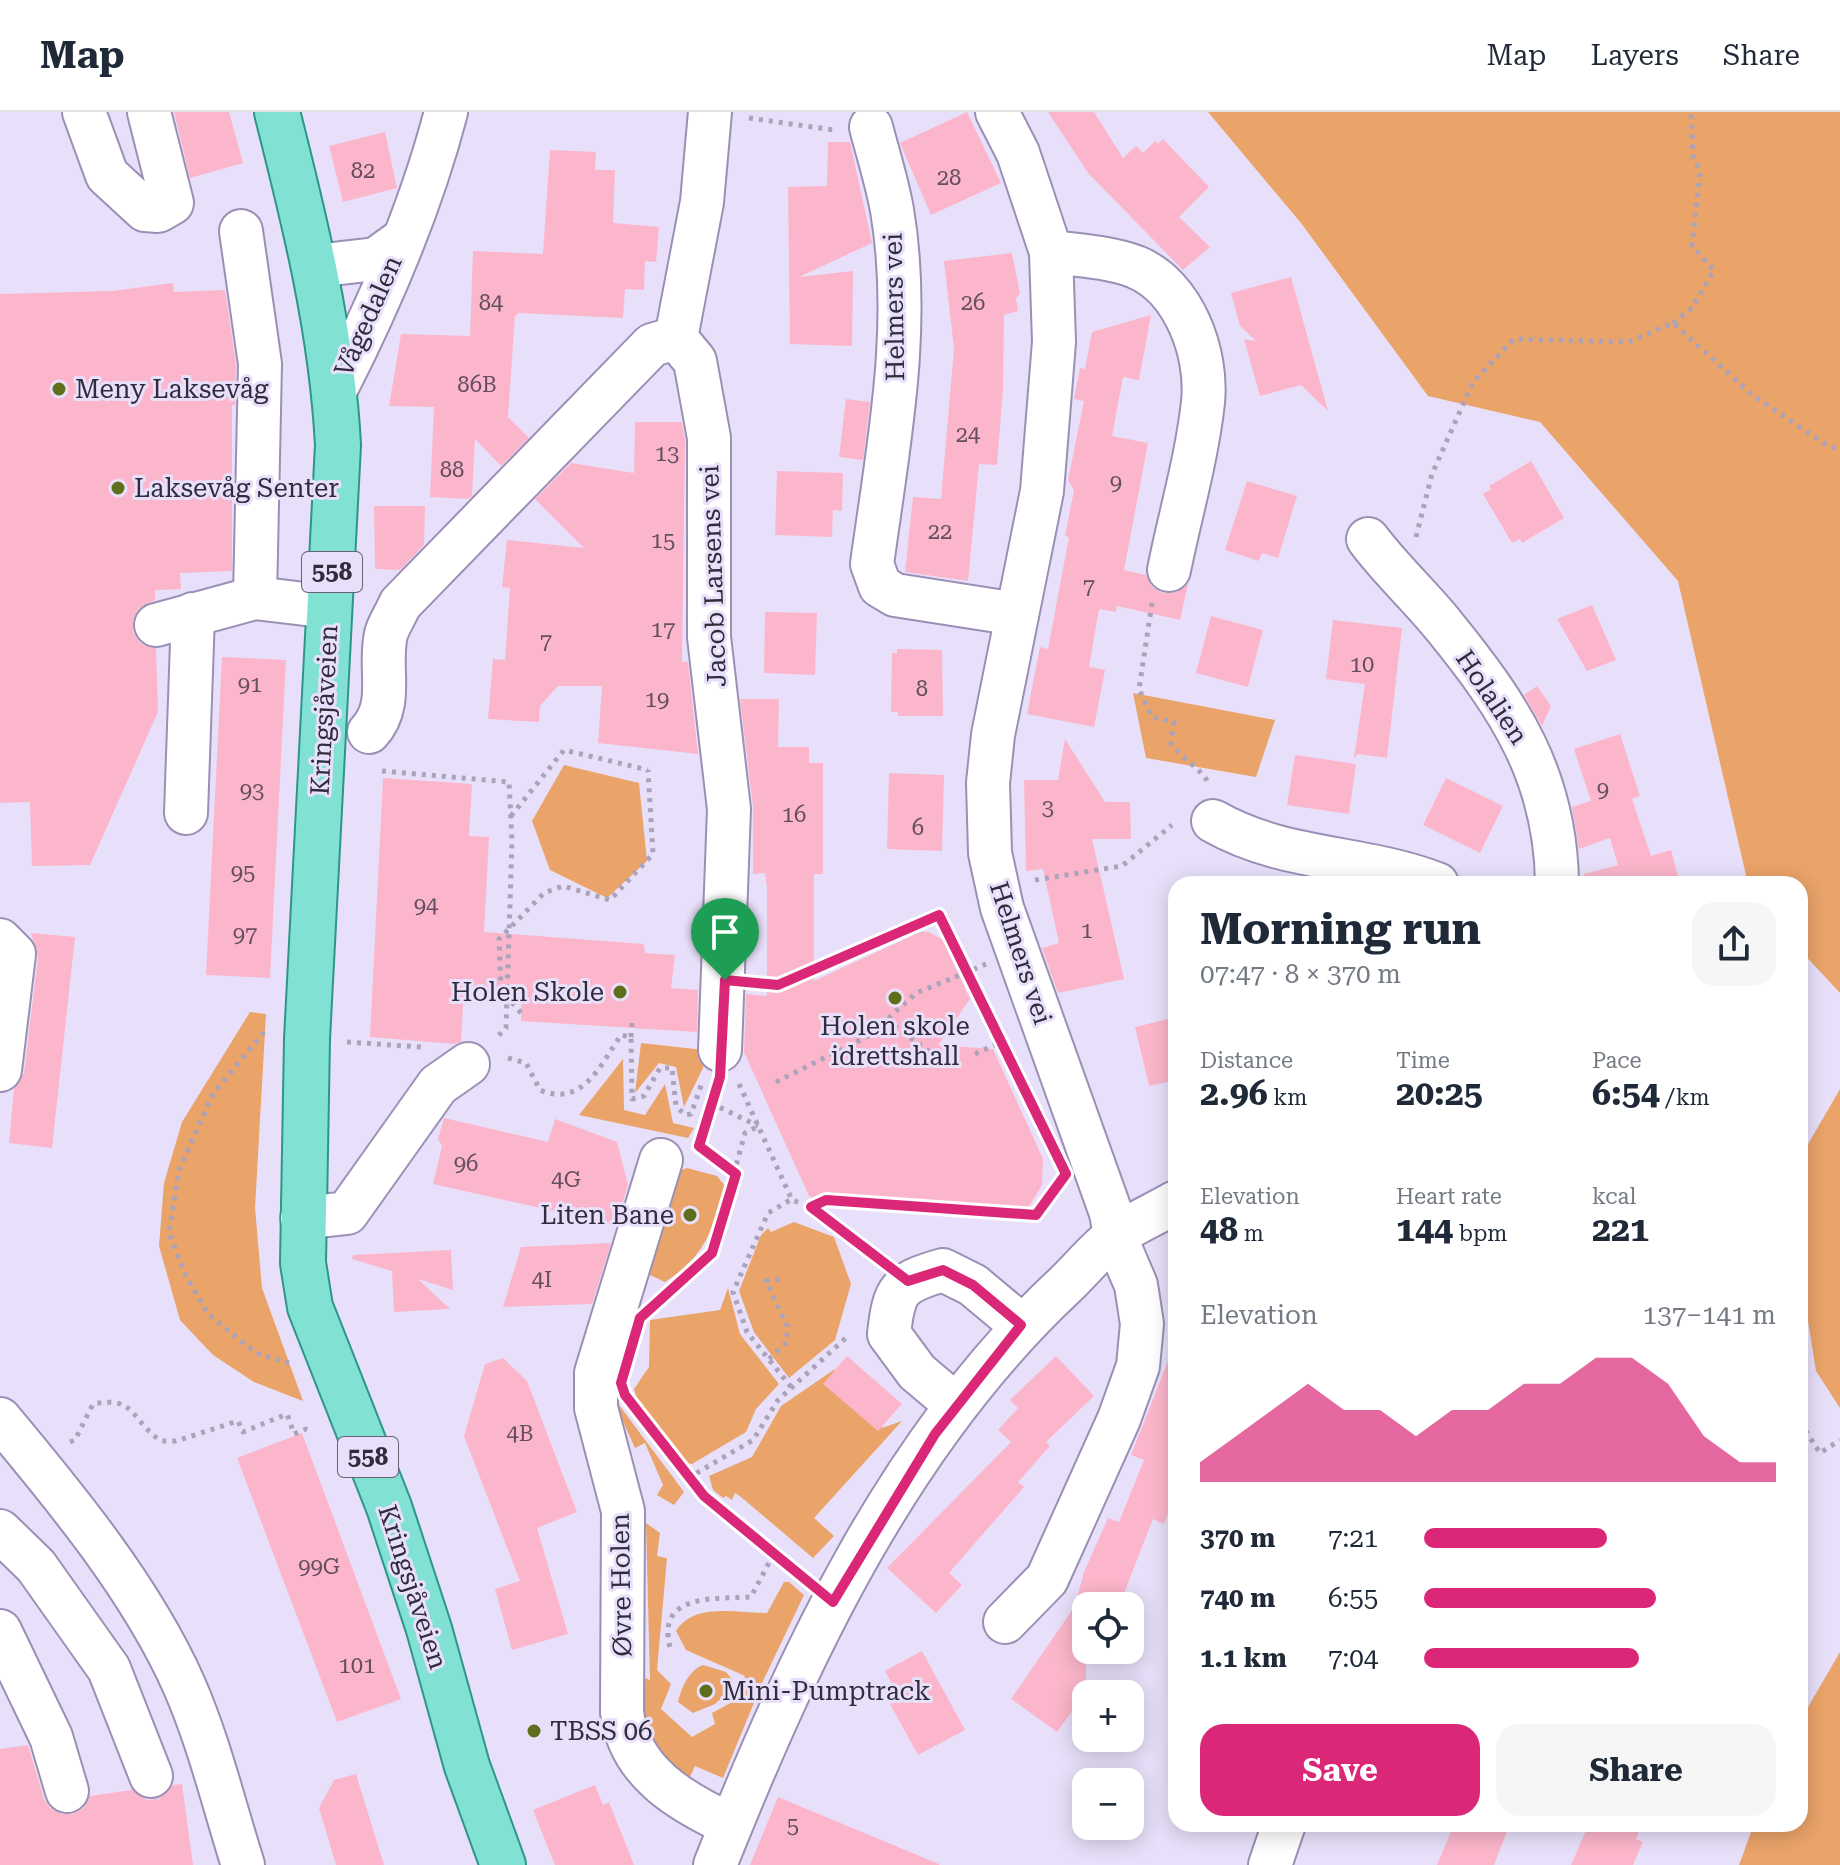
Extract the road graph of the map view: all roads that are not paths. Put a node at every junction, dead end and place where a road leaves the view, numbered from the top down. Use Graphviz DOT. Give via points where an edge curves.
graph roads {
  1 [pos="84,112"];
  2 [pos="149,112"];
  3 [pos="277,112"];
  4 [pos="446,112"];
  5 [pos="997,112"];
  6 [pos="723,114"];
  7 [pos="851,128"];
  8 [pos="241,231"];
  9 [pos="401,241"];
  10 [pos="1051,252"];
  11 [pos="315,266"];
  12 [pos="676,338"];
  13 [pos="335,391"];
  14 [pos="1368,539"];
  15 [pos="1169,570"];
  16 [pos="255,598"];
  17 [pos="330,607"];
  18 [pos="1017,614"];
  19 [pos="371,752"];
  20 [pos="186,813"];
  21 [pos="1213,821"];
  22 [pos="1410,876"];
  23 [pos="1556,876"];
  24 [pos="0,940"];
  25 [pos="469,1057"];
  26 [pos="727,1063"];
  27 [pos="0,1070"];
  28 [pos="661,1160"];
  29 [pos="1168,1206"];
  30 [pos="302,1218"];
  31 [pos="1115,1236"];
  32 [pos="1021,1325"];
  33 [pos="956,1405"];
  34 [pos="0,1419"];
  35 [pos="0,1531"];
  36 [pos="1005,1622"];
  37 [pos="0,1631"];
  38 [pos="151,1776"];
  39 [pos="67,1791"];
  40 [pos="731,1825"];
  41 [pos="1281,1832"];
  42 [pos="243,1865"];
  43 [pos="503,1865"];
  44 [pos="715,1865"];
  45 [pos="1270,1865"];
  1 -- 2 [label="street" via="107,175 145,210 158,211 172,203"];
  3 -- 11 [label="main road, Kringsjåveien / 558"];
  4 -- 9 [label="street, Vågedalen"];
  5 -- 10 [label="street, Helmers vei" via="1018,153"];
  6 -- 12 [label="street"];
  7 -- 18 [label="street, Helmers vei" via="892,211 899,311 897,379 872,564 880,586 895,595"];
  8 -- 16 [label="street" via="260,364"];
  9 -- 11 [label="street, Vågedalen" via="376,259"];
  9 -- 13 [label="street, Vågedalen" via="370,323"];
  10 -- 15 [label="street" via="1135,267 1160,282 1181,308 1194,337 1203,370 1203,401"];
  10 -- 18 [label="street, Helmers vei" via="1054,342 1042,491"];
  11 -- 13 [label="main road, Kringsjåveien / 558"];
  12 -- 19 [label="street, Kringsjåveien" via="652,345 400,604 386,634 384,703"];
  12 -- 26 [label="street, Jacob Larsens vei" via="695,361 709,438 709,637 729,809"];
  13 -- 17 [label="main road, Kringsjåveien / 558" via="338,445"];
  14 -- 23 [label="street, Holalien" via="1445,627 1532,758 1548,798"];
  16 -- 17 [label="street"];
  16 -- 20 [label="street" via="174,620"];
  17 -- 30 [label="main road, Kringsjåveien / 558"];
  18 -- 31 [label="street, Helmers vei" via="993,735 990,853 1002,908"];
  21 -- 22 [label="street" via="1282,851"];
  24 -- 27 [label="street" via="14,954"];
  25 -- 30 [label="street" via="438,1085 347,1213"];
  28 -- 40 [label="street, Øvre Holen" via="596,1373 596,1408 623,1511 622,1712 629,1744 644,1768 695,1809"];
  29 -- 31 [label="street"];
  30 -- 43 [label="main road, Kringsjåveien / 558" via="310,1307 389,1507 467,1766"];
  31 -- 32 [label="street"];
  31 -- 36 [label="street" via="1136,1285 1142,1324 1138,1366 1047,1579"];
  32 -- 33 [label="street"];
  32 -- 33 [label="street" via="973,1285 943,1270 908,1281 893,1299 889,1334 917,1372"];
  33 -- 40 [label="street" via="833,1602 791,1682"];
  34 -- 42 [label="street" via="71,1508 155,1631 184,1684"];
  35 -- 38 [label="street" via="36,1566 109,1669"];
  37 -- 39 [label="street" via="51,1737"];
  40 -- 44 [label="street"];
  41 -- 45 [label="street"];
}
